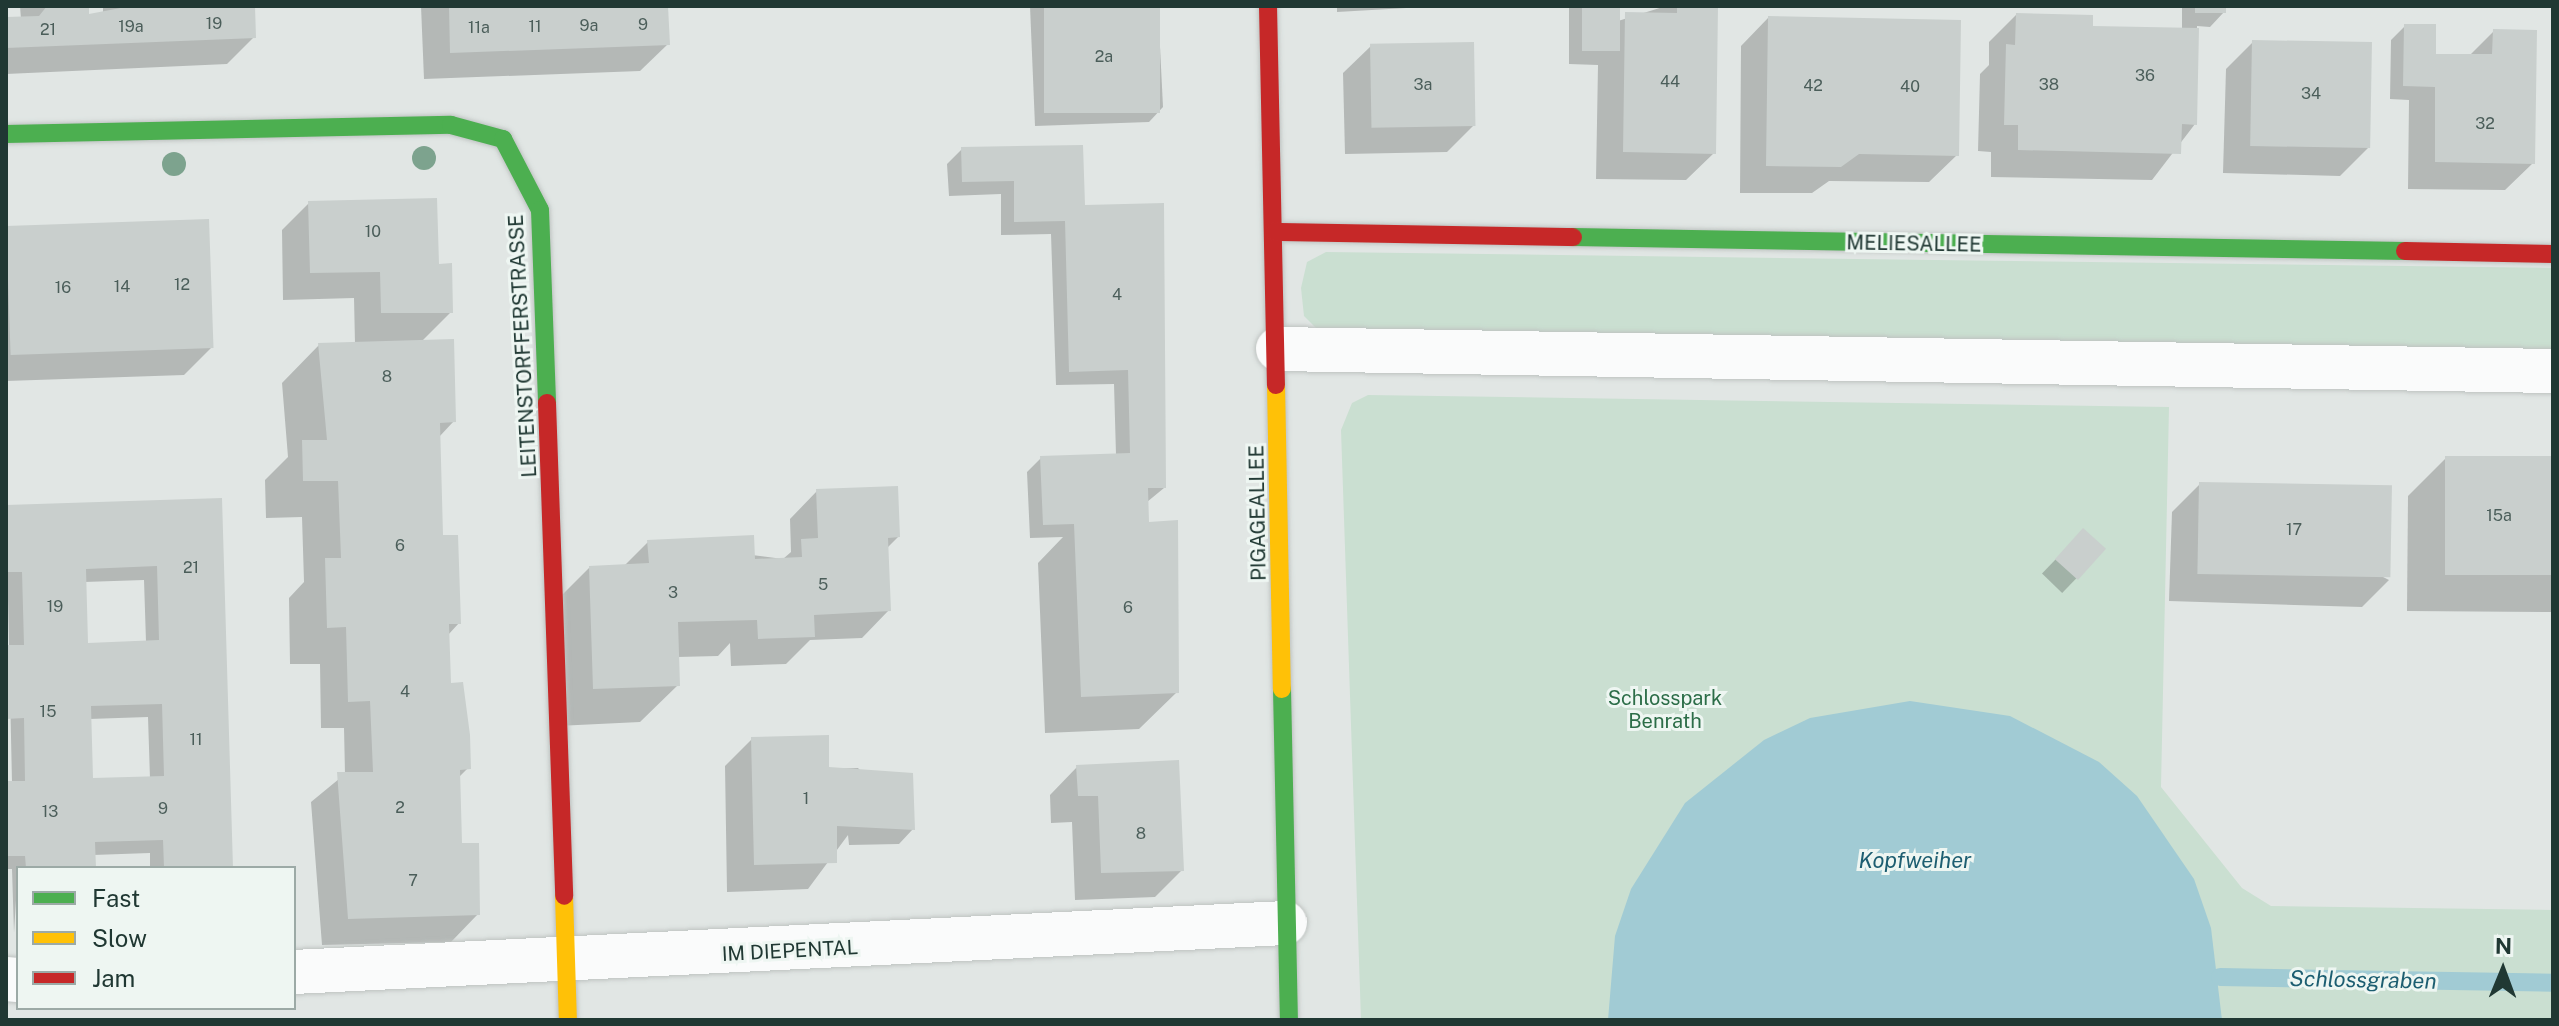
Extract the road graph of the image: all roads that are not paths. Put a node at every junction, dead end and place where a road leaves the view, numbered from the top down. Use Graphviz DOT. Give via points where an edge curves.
graph roads {
  1 [pos="1268,6"];
  2 [pos="6,134"];
  3 [pos="1275,232"];
  4 [pos="2553,254"];
  5 [pos="1278,349"];
  6 [pos="2553,371"];
  7 [pos="1285,923"];
  8 [pos="570,963"];
  9 [pos="296,972"];
  10 [pos="568,1020"];
  11 [pos="1289,1020"];
  1 -- 3 [label="street, PIGAGEALLEE"];
  2 -- 8 [label="street, LEITENSTORFFERSTRASSE" via="451,125 503,139 525,171 540,210"];
  3 -- 4 [label="street, MELIESALLEE"];
  3 -- 5 [label="street, PIGAGEALLEE"];
  5 -- 6 [label="street"];
  5 -- 7 [label="street, PIGAGEALLEE"];
  7 -- 8 [label="street, IM DIEPENTAL"];
  7 -- 11 [label="street, PIGAGEALLEE"];
  8 -- 9 [label="street, IM DIEPENTAL"];
  8 -- 10 [label="street, LEITENSTORFFERSTRASSE"];
}
